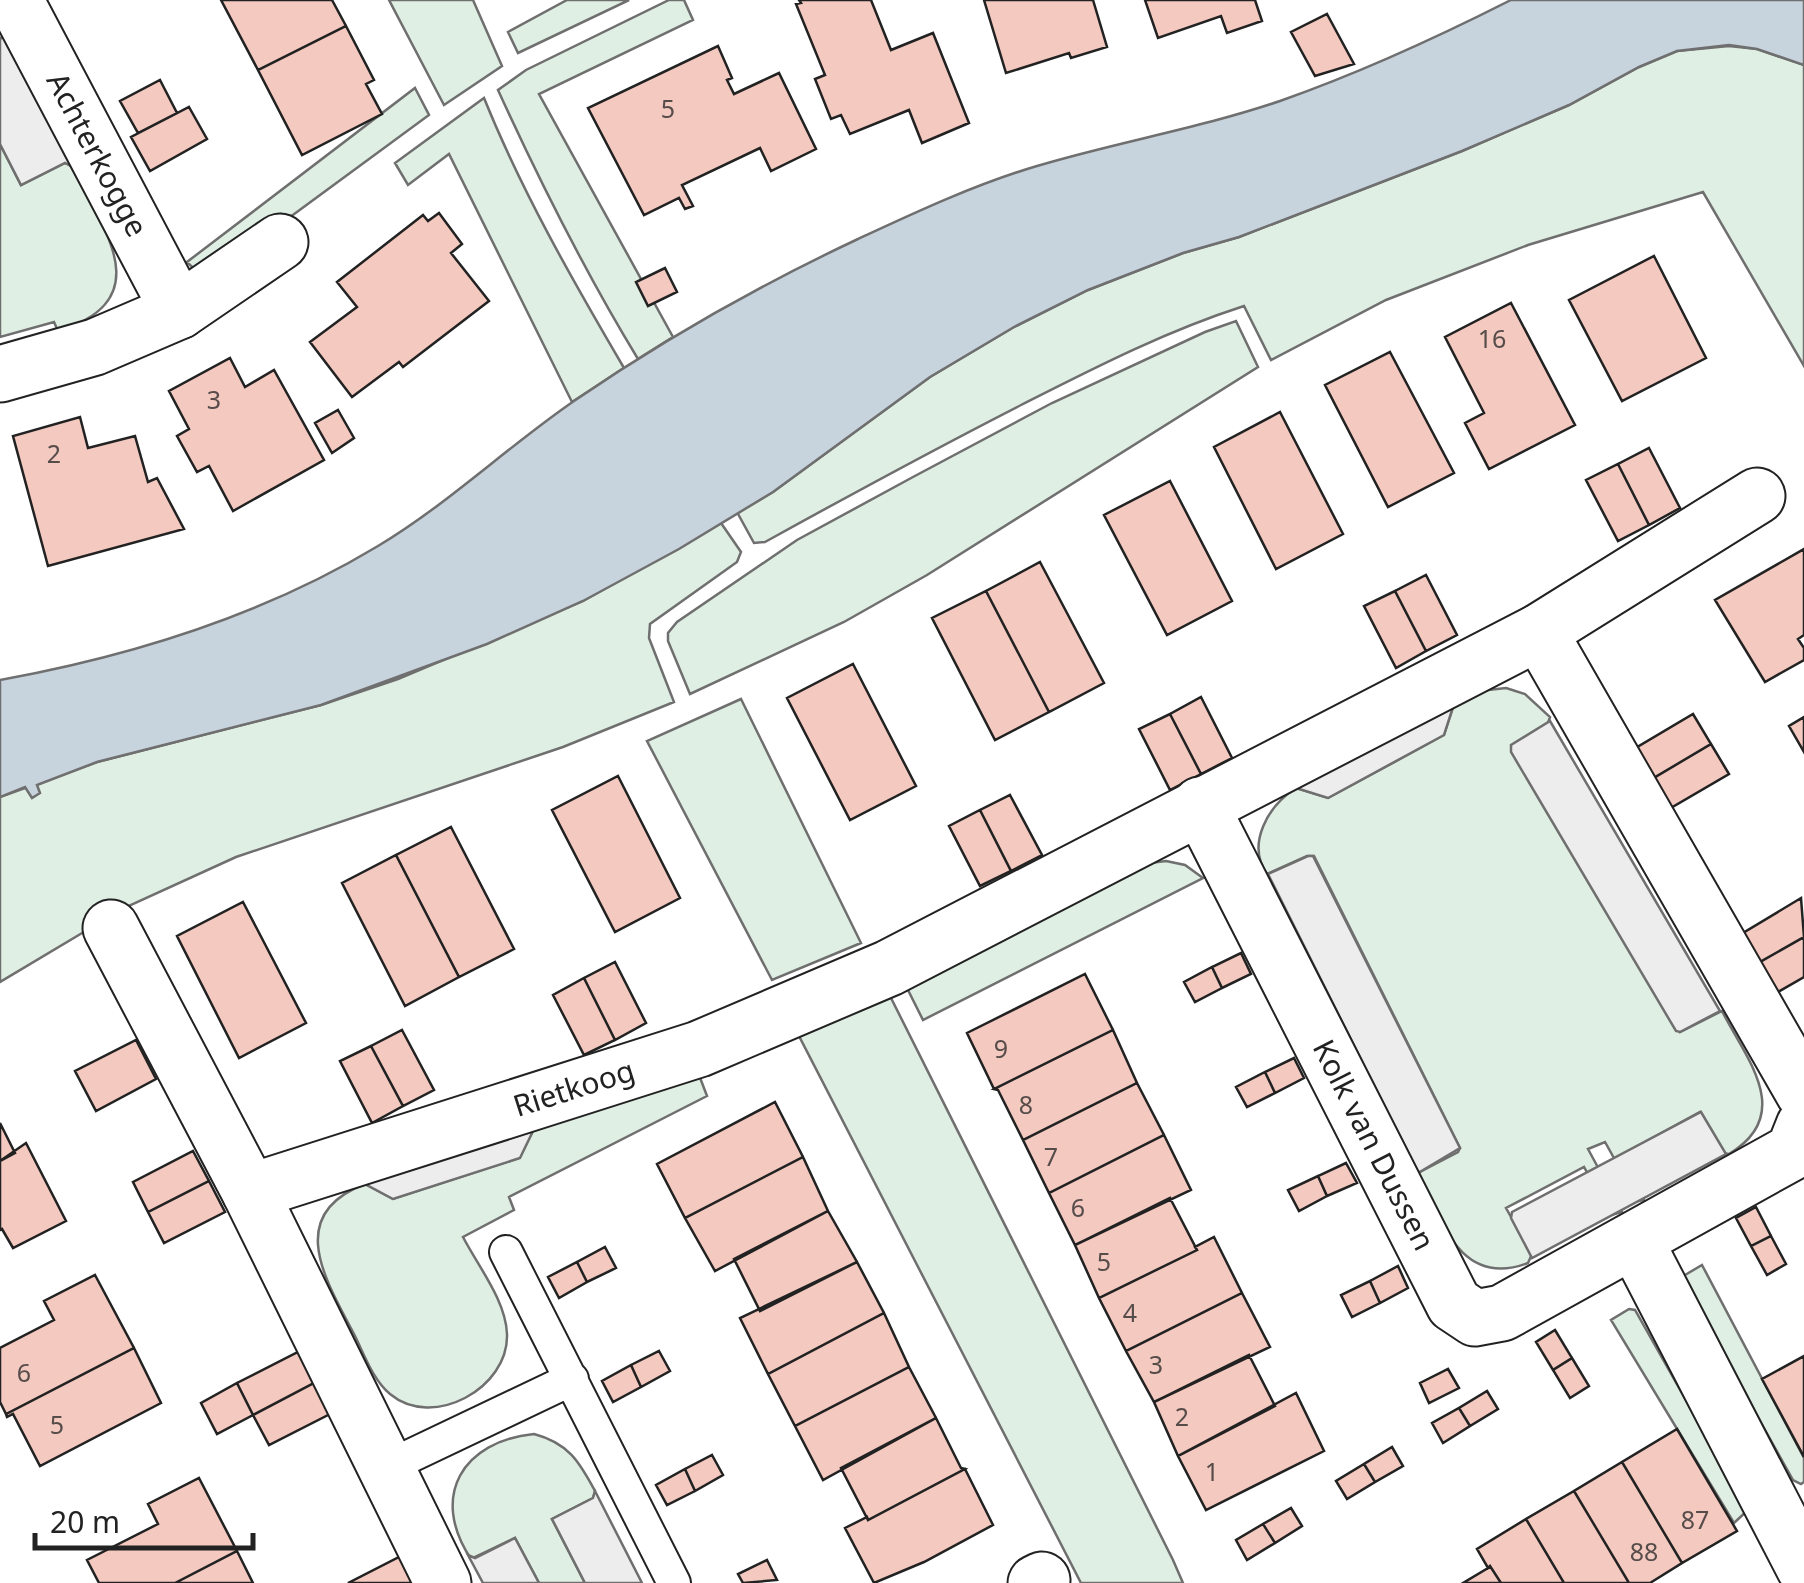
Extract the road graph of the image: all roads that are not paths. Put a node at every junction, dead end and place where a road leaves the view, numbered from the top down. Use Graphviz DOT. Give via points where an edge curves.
graph roads {
  1 [pos="14,0"];
  2 [pos="280,242"];
  3 [pos="179,310"];
  4 [pos="0,374"];
  5 [pos="1756,496"];
  6 [pos="1539,632"];
  7 [pos="1200,806"];
  8 [pos="111,928"];
  9 [pos="1804,1093"];
  10 [pos="1804,1126"];
  11 [pos="250,1192"];
  12 [pos="1635,1241"];
  13 [pos="506,1252"];
  14 [pos="572,1379"];
  15 [pos="384,1468"];
  16 [pos="1804,1567"];
  17 [pos="442,1583"];
  18 [pos="674,1583"];
  1 -- 3 [label="street, Achterkogge"];
  2 -- 3 [label="street"];
  3 -- 4 [label="street" via="95,347"];
  5 -- 6 [label="street"];
  6 -- 7 [label="street"];
  6 -- 9 [label="street"];
  7 -- 11 [label="street, Rietkoog" via="888,968 698,1049"];
  7 -- 12 [label="street, Kolk van Dussen" via="1454,1304 1475,1318 1502,1314"];
  8 -- 11 [label="street"];
  10 -- 12 [label="street, Kolk van Dussen" via="1794,1150"];
  11 -- 15 [label="street"];
  12 -- 16 [label="street"];
  13 -- 14 [label="lane"];
  14 -- 15 [label="lane"];
  14 -- 18 [label="lane"];
  15 -- 17 [label="street"];
}
